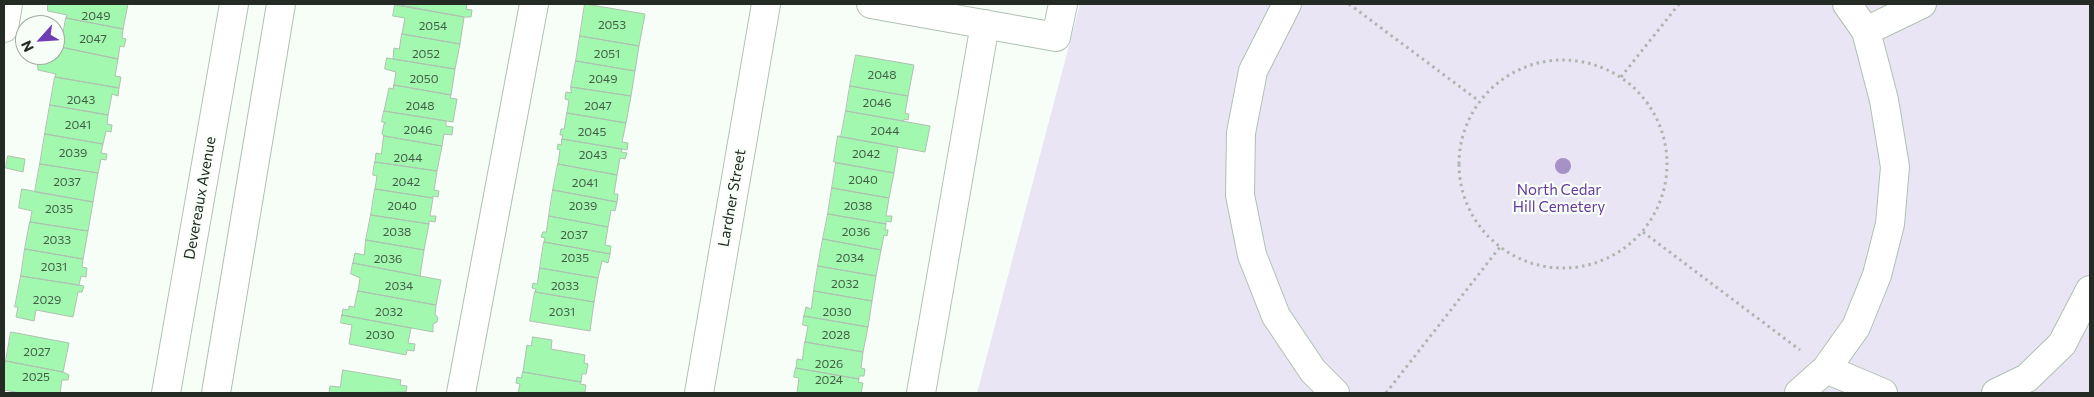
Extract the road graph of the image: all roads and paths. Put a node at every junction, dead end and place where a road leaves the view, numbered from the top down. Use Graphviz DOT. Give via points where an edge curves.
graph roads {
  1 [pos="8,4"];
  2 [pos="234,4"];
  3 [pos="281,4"];
  4 [pos="534,4"];
  5 [pos="766,4"];
  6 [pos="872,4"];
  7 [pos="1063,4"];
  8 [pos="1287,4"];
  9 [pos="1349,4"];
  10 [pos="1680,4"];
  11 [pos="1847,4"];
  12 [pos="1922,4"];
  13 [pos="905,7"];
  14 [pos="985,24"];
  15 [pos="4,28"];
  16 [pos="1866,31"];
  17 [pos="1621,77"];
  18 [pos="1479,101"];
  19 [pos="1642,232"];
  20 [pos="1500,247"];
  21 [pos="2090,290"];
  22 [pos="1826,369"];
  23 [pos="166,393"];
  24 [pos="216,393"];
  25 [pos="462,393"];
  26 [pos="699,393"];
  27 [pos="921,393"];
  28 [pos="1335,393"];
  29 [pos="1386,393"];
  30 [pos="1799,393"];
  31 [pos="1883,393"];
  32 [pos="1996,393"];
  1 -- 15 [label="street"];
  2 -- 23 [label="street, Devereaux Avenue"];
  3 -- 24 [label="street"];
  4 -- 25 [label="street"];
  5 -- 26 [label="street, Lardner Street"];
  6 -- 13 [label="street"];
  7 -- 14 [label="street" via="1056,37"];
  8 -- 28 [label="street" via="1253,70 1241,134 1240,195 1252,255 1276,316 1313,371"];
  9 -- 18 [label="path"];
  10 -- 17 [label="path"];
  11 -- 16 [label="street"];
  12 -- 16 [label="street"];
  13 -- 14 [label="street"];
  14 -- 27 [label="street"];
  16 -- 22 [label="street" via="1884,100 1895,167 1890,224 1876,275 1856,327"];
  17 -- 18 [label="path" via="1592,63 1561,59 1529,65 1501,79"];
  17 -- 19 [label="path" via="1642,96 1658,121 1666,149 1666,179 1658,207"];
  18 -- 20 [label="path" via="1464,130 1459,170 1463,195 1477,224"];
  19 -- 20 [label="path" via="1619,252 1590,265 1559,268 1528,262"];
  19 -- 22 [label="path"];
  20 -- 29 [label="path"];
  21 -- 32 [label="street" via="2062,344 2027,378"];
  22 -- 30 [label="street"];
  22 -- 31 [label="street"];
}
